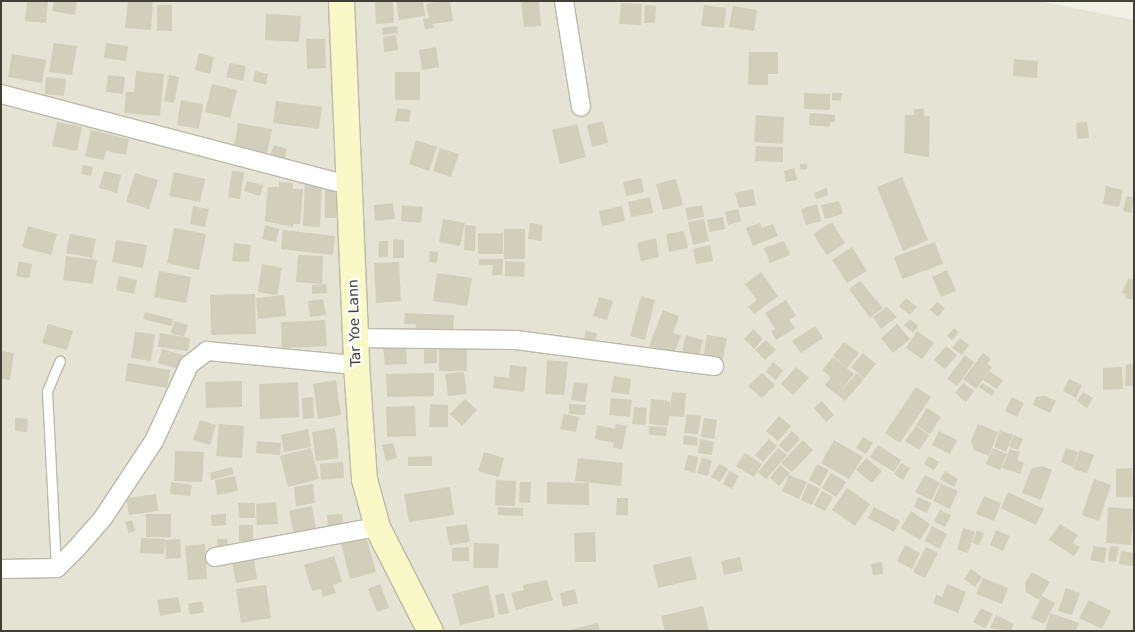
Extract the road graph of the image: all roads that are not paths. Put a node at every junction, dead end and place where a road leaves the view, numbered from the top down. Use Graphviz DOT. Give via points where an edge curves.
graph roads {
  1 [pos="341,1"];
  2 [pos="564,1"];
  3 [pos="1,94"];
  4 [pos="581,107"];
  5 [pos="349,185"];
  6 [pos="354,338"];
  7 [pos="60,361"];
  8 [pos="356,366"];
  9 [pos="714,366"];
  10 [pos="376,527"];
  11 [pos="215,557"];
  12 [pos="56,568"];
  13 [pos="1,569"];
  14 [pos="430,631"];
  1 -- 5 [label="main road, Tar Yoe Lann"];
  2 -- 4 [label="street"];
  3 -- 5 [label="street"];
  5 -- 6 [label="main road, Tar Yoe Lann"];
  6 -- 8 [label="main road, Tar Yoe Lann"];
  6 -- 9 [label="street" via="516,340"];
  7 -- 12 [label="lane" via="47,391"];
  8 -- 10 [label="main road, Tar Yoe Lann" via="364,479"];
  8 -- 12 [label="street" via="207,351 189,365 154,441 103,518"];
  10 -- 11 [label="street"];
  10 -- 14 [label="main road, Tar Yoe Lann"];
  12 -- 13 [label="street"];
}
